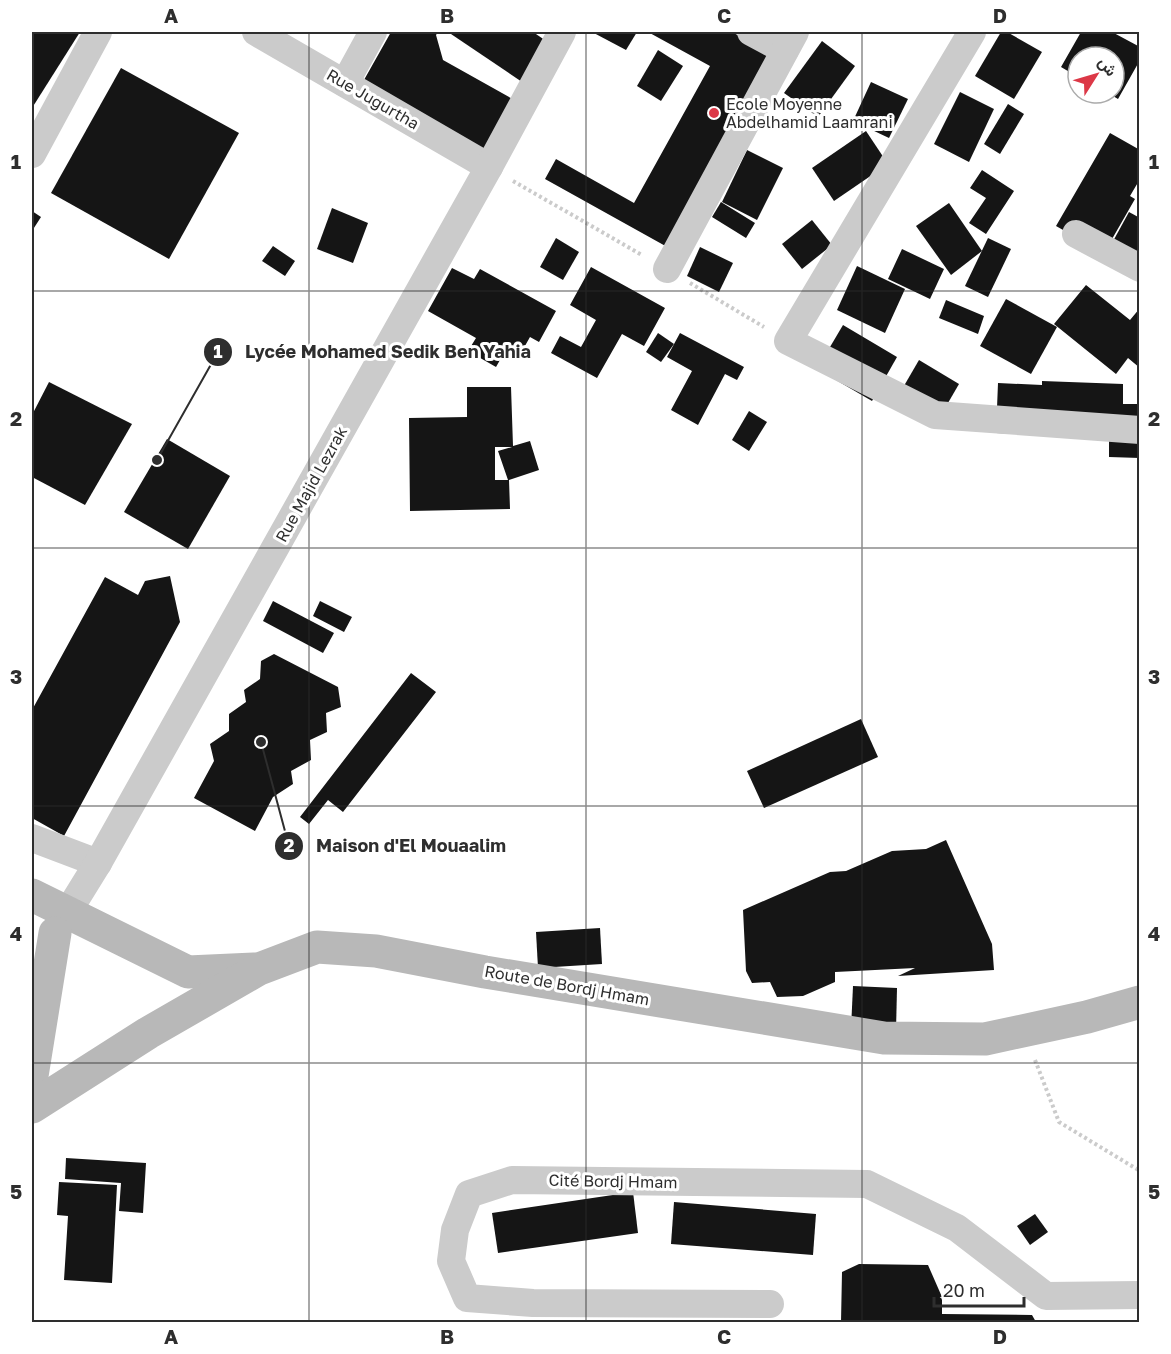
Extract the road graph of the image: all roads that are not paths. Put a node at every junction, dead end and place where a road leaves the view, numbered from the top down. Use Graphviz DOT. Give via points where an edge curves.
graph roads {
  1 [pos="98,32"];
  2 [pos="256,32"];
  3 [pos="373,32"];
  4 [pos="562,32"];
  5 [pos="751,32"];
  6 [pos="972,32"];
  7 [pos="790,41"];
  8 [pos="345,83"];
  9 [pos="32,154"];
  10 [pos="489,167"];
  11 [pos="1076,234"];
  12 [pos="1140,268"];
  13 [pos="667,269"];
  14 [pos="1140,430"];
  15 [pos="32,837"];
  16 [pos="98,863"];
  17 [pos="32,895"];
  18 [pos="55,933"];
  19 [pos="259,969"];
  20 [pos="1140,1002"];
  21 [pos="32,1076"];
  22 [pos="32,1107"];
  23 [pos="1140,1295"];
  24 [pos="770,1304"];
  1 -- 9 [label="street"];
  2 -- 8 [label="street, Rue Jugurtha"];
  3 -- 8 [label="street"];
  4 -- 10 [label="street, Rue Majid Lezrak"];
  5 -- 7 [label="street"];
  6 -- 14 [label="street" via="788,341 935,416"];
  7 -- 13 [label="street"];
  8 -- 10 [label="street, Rue Jugurtha"];
  10 -- 16 [label="street, Rue Majid Lezrak"];
  11 -- 12 [label="street"];
  15 -- 16 [label="street"];
  16 -- 18 [label="street, Rue Majid Lezrak"];
  17 -- 19 [label="main road" via="188,972"];
  18 -- 21 [label="main road"];
  19 -- 20 [label="main road, Route de Bordj Hmam" via="317,947 376,951 884,1038 985,1039"];
  19 -- 22 [label="main road, Route de Bordj Hmam"];
  23 -- 24 [label="street, Cité Bordj Hmam" via="1046,1296 957,1228 867,1184 512,1180 470,1194 455,1230 451,1262 466,1298 534,1303"];
}
